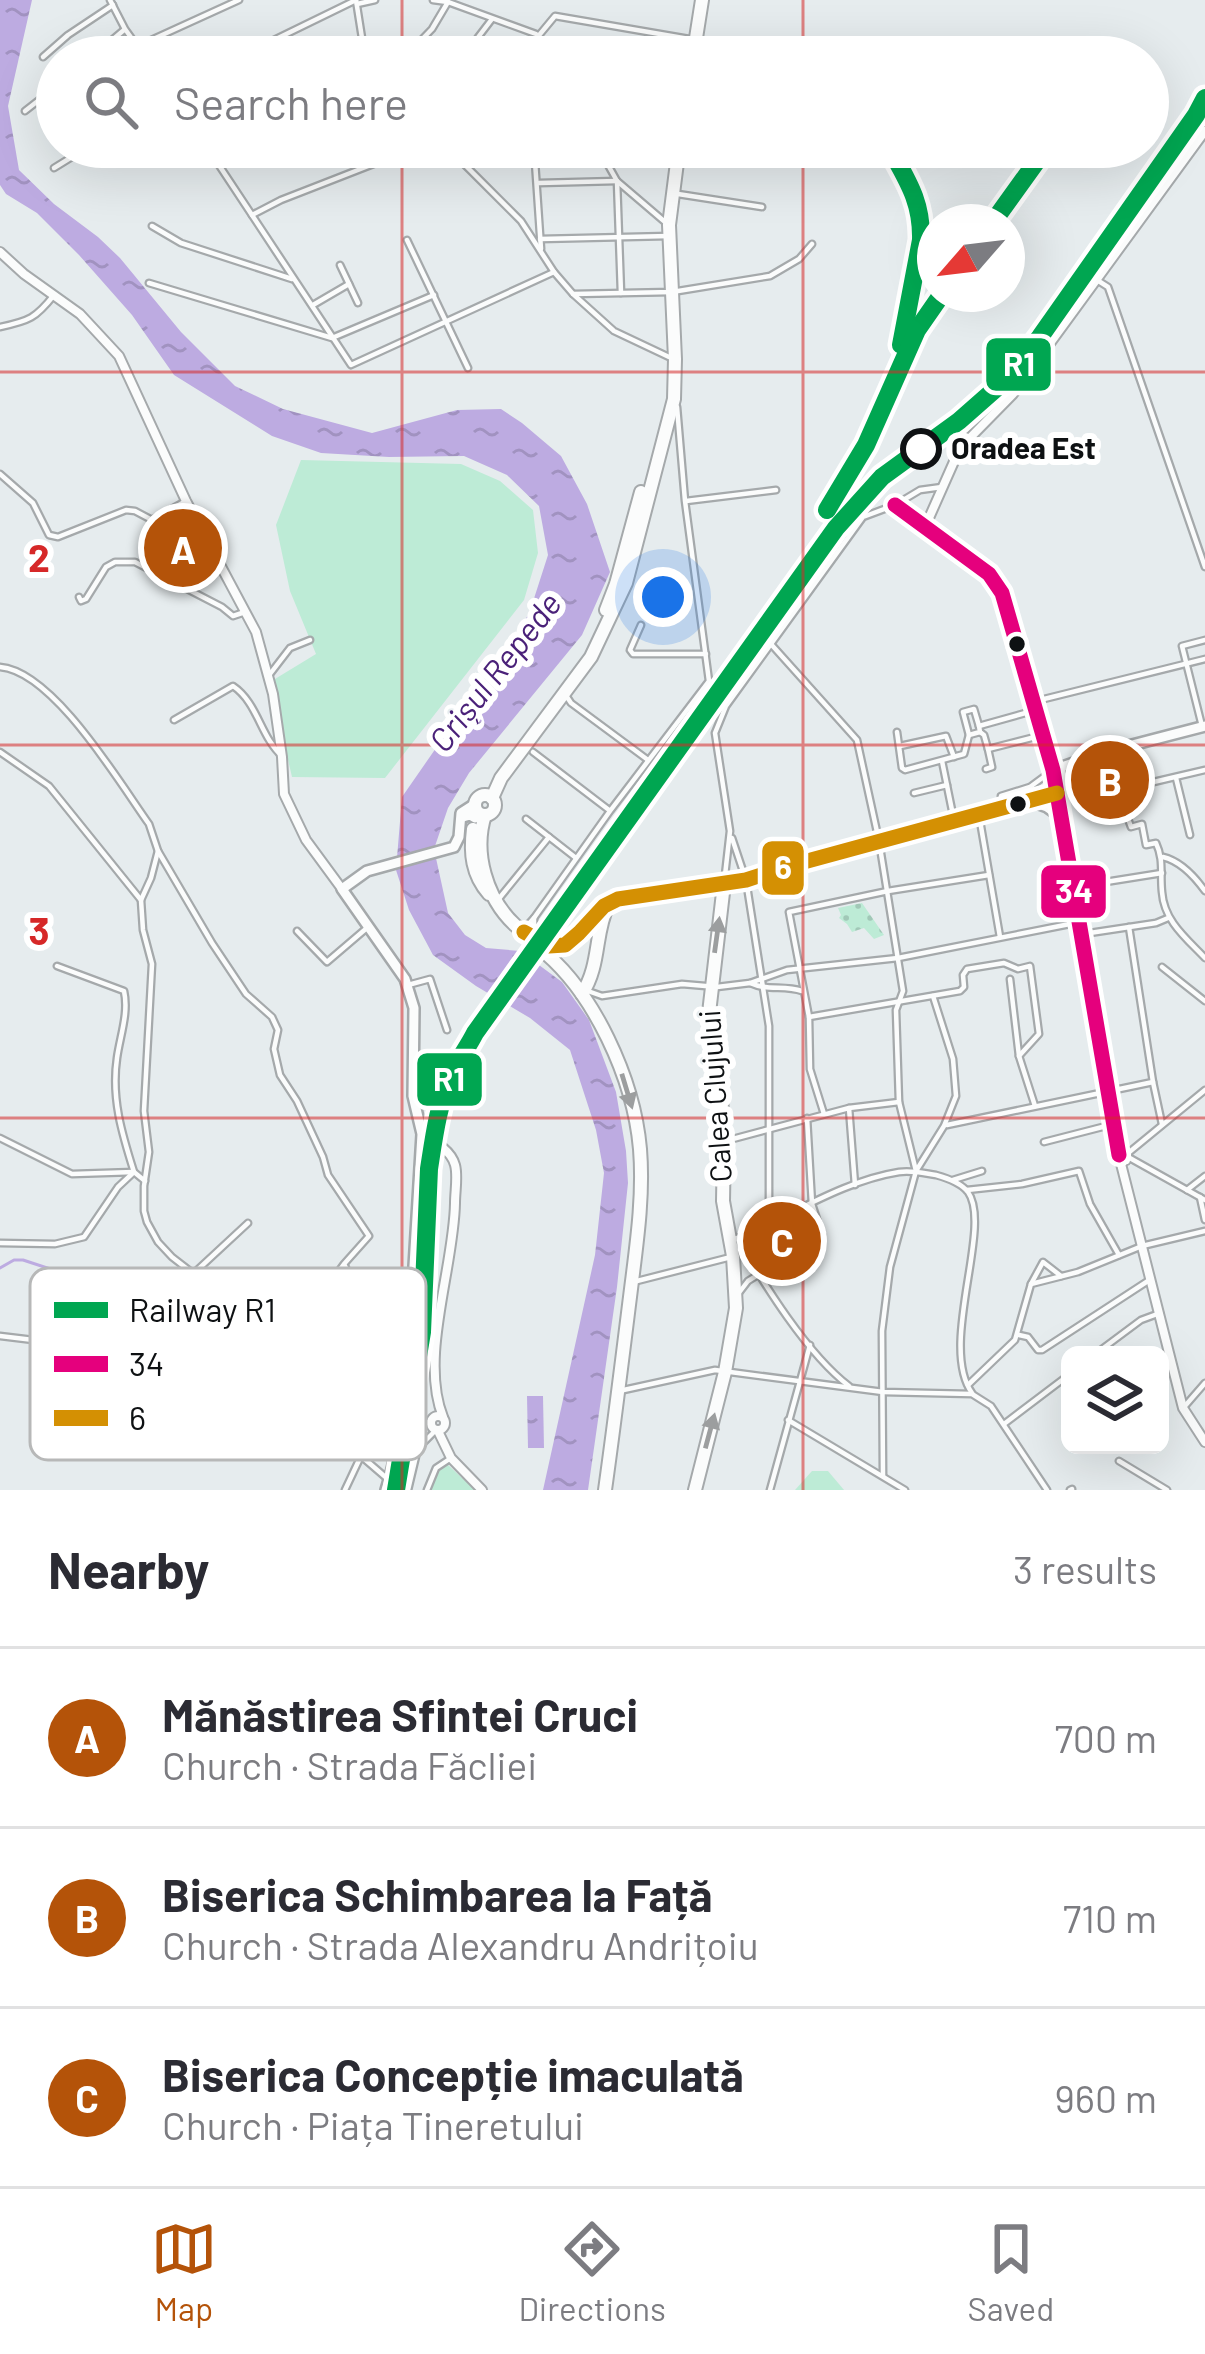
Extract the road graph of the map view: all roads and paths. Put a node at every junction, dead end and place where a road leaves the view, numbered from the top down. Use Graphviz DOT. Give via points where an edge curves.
graph roads {
  1 [pos="239,0"];
  2 [pos="375,0"];
  3 [pos="434,0"];
  4 [pos="702,0"];
  5 [pos="356,2"];
  6 [pos="448,2"];
  7 [pos="112,3"];
  8 [pos="492,20"];
  9 [pos="125,29"];
  10 [pos="538,34"];
  11 [pos="67,36"];
  12 [pos="117,36"];
  13 [pos="130,36"];
  14 [pos="159,36"];
  15 [pos="284,36"];
  16 [pos="362,36"];
  17 [pos="425,36"];
  18 [pos="479,36"];
  19 [pos="672,36"];
  20 [pos="696,36"];
  21 [pos="36,102"];
  22 [pos="25,111"];
  23 [pos="1205,131"];
  24 [pos="221,168"];
  25 [pos="363,168"];
  26 [pos="469,168"];
  27 [pos="535,168"];
  28 [pos="610,168"];
  29 [pos="676,168"];
  30 [pos="617,181"];
  31 [pos="536,183"];
  32 [pos="672,193"];
  33 [pos="762,207"];
  34 [pos="252,215"];
  35 [pos="152,226"];
  36 [pos="669,230"];
  37 [pos="619,237"];
  38 [pos="540,239"];
  39 [pos="407,240"];
  40 [pos="812,244"];
  41 [pos="541,250"];
  42 [pos="0,252"];
  43 [pos="340,266"];
  44 [pos="554,272"];
  45 [pos="295,280"];
  46 [pos="1097,280"];
  47 [pos="149,283"];
  48 [pos="349,284"];
  49 [pos="672,292"];
  50 [pos="621,293"];
  51 [pos="574,294"];
  52 [pos="54,295"];
  53 [pos="434,295"];
  54 [pos="358,303"];
  55 [pos="313,305"];
  56 [pos="447,323"];
  57 [pos="0,327"];
  58 [pos="332,338"];
  59 [pos="675,359"];
  60 [pos="468,368"];
  61 [pos="674,382"];
  62 [pos="679,438"];
  63 [pos="659,443"];
  64 [pos="0,474"];
  65 [pos="942,487"];
  66 [pos="776,490"];
  67 [pos="186,501"];
  68 [pos="685,501"];
  69 [pos="895,505"];
  70 [pos="925,527"];
  71 [pos="1205,567"];
  72 [pos="79,597"];
  73 [pos="246,612"];
  74 [pos="641,625"];
  75 [pos="310,640"];
  76 [pos="1205,640"];
  77 [pos="770,644"];
  78 [pos="706,654"];
  79 [pos="1205,659"];
  80 [pos="1186,664"];
  81 [pos="0,667"];
  82 [pos="269,675"];
  83 [pos="565,698"];
  84 [pos="1035,706"];
  85 [pos="174,720"];
  86 [pos="1204,726"];
  87 [pos="979,729"];
  88 [pos="897,732"];
  89 [pos="969,735"];
  90 [pos="1043,735"];
  91 [pos="900,746"];
  92 [pos="527,749"];
  93 [pos="988,749"];
  94 [pos="0,752"];
  95 [pos="1105,752"];
  96 [pos="282,757"];
  97 [pos="954,757"];
  98 [pos="649,761"];
  99 [pos="942,761"];
  100 [pos="986,769"];
  101 [pos="1053,770"];
  102 [pos="1205,770"];
  103 [pos="1176,778"];
  104 [pos="1140,783"];
  105 [pos="947,785"];
  106 [pos="914,793"];
  107 [pos="1057,794"];
  108 [pos="1031,802"];
  109 [pos="477,810"];
  110 [pos="1002,810"];
  111 [pos="610,811"];
  112 [pos="979,815"];
  113 [pos="526,818"];
  114 [pos="1061,818"];
  115 [pos="954,821"];
  116 [pos="730,831"];
  117 [pos="1190,835"];
  118 [pos="549,837"];
  119 [pos="879,841"];
  120 [pos="158,851"];
  121 [pos="738,854"];
  122 [pos="727,857"];
  123 [pos="1162,857"];
  124 [pos="576,858"];
  125 [pos="1162,873"];
  126 [pos="989,874"];
  127 [pos="1205,874"];
  128 [pos="1197,879"];
  129 [pos="746,880"];
  130 [pos="724,884"];
  131 [pos="1074,887"];
  132 [pos="342,889"];
  133 [pos="888,891"];
  134 [pos="1205,891"];
  135 [pos="141,900"];
  136 [pos="497,901"];
  137 [pos="608,904"];
  138 [pos="534,918"];
  139 [pos="1168,919"];
  140 [pos="1080,922"];
  141 [pos="368,927"];
  142 [pos="1129,927"];
  143 [pos="297,931"];
  144 [pos="1083,934"];
  145 [pos="1000,937"];
  146 [pos="533,939"];
  147 [pos="898,958"];
  148 [pos="1205,958"];
  149 [pos="58,966"];
  150 [pos="1162,967"];
  151 [pos="798,968"];
  152 [pos="761,978"];
  153 [pos="1010,979"];
  154 [pos="750,983"];
  155 [pos="408,985"];
  156 [pos="710,986"];
  157 [pos="763,989"];
  158 [pos="581,990"];
  159 [pos="802,991"];
  160 [pos="933,996"];
  161 [pos="1205,1001"];
  162 [pos="897,1003"];
  163 [pos="809,1017"];
  164 [pos="447,1030"];
  165 [pos="1019,1056"];
  166 [pos="1153,1082"];
  167 [pos="1205,1090"];
  168 [pos="1108,1092"];
  169 [pos="1198,1096"];
  170 [pos="899,1102"];
  171 [pos="1035,1106"];
  172 [pos="1205,1106"];
  173 [pos="850,1108"];
  174 [pos="824,1114"];
  175 [pos="807,1118"];
  176 [pos="1114,1124"];
  177 [pos="1162,1124"];
  178 [pos="944,1126"];
  179 [pos="769,1130"];
  180 [pos="422,1134"];
  181 [pos="0,1138"];
  182 [pos="724,1142"];
  183 [pos="1044,1142"];
  184 [pos="1125,1156"];
  185 [pos="916,1171"];
  186 [pos="982,1171"];
  187 [pos="134,1172"];
  188 [pos="1205,1175"];
  189 [pos="952,1180"];
  190 [pos="145,1181"];
  191 [pos="855,1185"];
  192 [pos="967,1190"];
  193 [pos="1186,1190"];
  194 [pos="1202,1198"];
  195 [pos="812,1204"];
  196 [pos="1205,1220"];
  197 [pos="248,1222"];
  198 [pos="769,1224"];
  199 [pos="1205,1231"];
  200 [pos="733,1239"];
  201 [pos="0,1243"];
  202 [pos="1142,1246"];
  203 [pos="1119,1255"];
  204 [pos="734,1263"];
  205 [pos="344,1264"];
  206 [pos="186,1268"];
  207 [pos="199,1268"];
  208 [pos="341,1268"];
  209 [pos="346,1268"];
  210 [pos="412,1268"];
  211 [pos="759,1275"];
  212 [pos="1061,1276"];
  213 [pos="1150,1279"];
  214 [pos="748,1281"];
  215 [pos="632,1282"];
  216 [pos="1031,1284"];
  217 [pos="736,1297"];
  218 [pos="1160,1313"];
  219 [pos="1018,1335"];
  220 [pos="0,1336"];
  221 [pos="30,1340"];
  222 [pos="810,1345"];
  223 [pos="1106,1346"];
  224 [pos="725,1372"];
  225 [pos="1061,1381"];
  226 [pos="801,1382"];
  227 [pos="1205,1383"];
  228 [pos="850,1387"];
  229 [pos="619,1391"];
  230 [pos="968,1391"];
  231 [pos="883,1392"];
  232 [pos="1183,1408"];
  233 [pos="426,1420"];
  234 [pos="788,1420"];
  235 [pos="435,1423"];
  236 [pos="1004,1424"];
  237 [pos="426,1439"];
  238 [pos="1205,1442"];
  239 [pos="449,1453"];
  240 [pos="359,1460"];
  241 [pos="366,1460"];
  242 [pos="415,1460"];
  243 [pos="1119,1461"];
  244 [pos="377,1470"];
  245 [pos="883,1476"];
  246 [pos="387,1484"];
  247 [pos="345,1490"];
  248 [pos="408,1490"];
  249 [pos="427,1490"];
  250 [pos="482,1490"];
  251 [pos="605,1490"];
  252 [pos="695,1490"];
  253 [pos="770,1490"];
  254 [pos="905,1490"];
  255 [pos="1047,1490"];
  256 [pos="1167,1490"];
  1 -- 14 [label="street"];
  2 -- 5 [label="street"];
  3 -- 6 [label="street"];
  4 -- 20 [label="main road"];
  5 -- 15 [label="street"];
  5 -- 16 [label="street"];
  6 -- 8 [label="street"];
  6 -- 17 [label="street"];
  7 -- 9 [label="street"];
  7 -- 11 [label="street"];
  8 -- 10 [label="street"];
  8 -- 18 [label="street"];
  9 -- 12 [label="street"];
  9 -- 13 [label="street"];
  10 -- 19 [label="street" via="555,16"];
  21 -- 22 [label="street"];
  23 -- 46 [label="street"];
  24 -- 34 [label="street"];
  25 -- 34 [label="street"];
  26 -- 41 [label="street"];
  27 -- 31 [label="street"];
  28 -- 30 [label="street"];
  29 -- 32 [label="main road"];
  30 -- 31 [label="street"];
  30 -- 36 [label="street"];
  30 -- 37 [label="street"];
  31 -- 38 [label="street"];
  32 -- 33 [label="street"];
  32 -- 36 [label="main road"];
  34 -- 45 [label="street"];
  35 -- 45 [label="street"];
  36 -- 37 [label="street"];
  36 -- 49 [label="main road"];
  37 -- 38 [label="street"];
  37 -- 50 [label="street"];
  38 -- 41 [label="street"];
  39 -- 53 [label="street"];
  40 -- 49 [label="street" via="770,276"];
  41 -- 44 [label="street"];
  42 -- 52 [label="street"];
  43 -- 48 [label="street"];
  44 -- 51 [label="street"];
  44 -- 56 [label="street"];
  45 -- 55 [label="street"];
  46 -- 65 [label="street" via="1013,394 960,448"];
  46 -- 71 [label="street" via="1108,287"];
  47 -- 58 [label="street"];
  48 -- 54 [label="street"];
  48 -- 55 [label="street"];
  49 -- 50 [label="street"];
  49 -- 59 [label="main road"];
  50 -- 51 [label="street"];
  51 -- 59 [label="street" via="614,331"];
  52 -- 57 [label="street" via="36,316"];
  52 -- 67 [label="street" via="119,356"];
  53 -- 56 [label="street"];
  53 -- 58 [label="street"];
  55 -- 58 [label="street"];
  56 -- 58 [label="street" via="351,364"];
  56 -- 60 [label="street"];
  59 -- 61 [label="main road"];
  61 -- 62 [label="street"];
  61 -- 63 [label="main road"];
  61 -- 63 [label="main road"];
  62 -- 63 [label="street"];
  62 -- 68 [label="street"];
  63 -- 83 [label="main road" via="626,583"];
  63 -- 109 [label="main road" via="604,615"];
  64 -- 67 [label="street" via="58,537 126,510 152,520"];
  65 -- 69 [label="street, Calea Clujului"];
  65 -- 70 [label="street"];
  66 -- 68 [label="street"];
  67 -- 73 [label="street"];
  68 -- 78 [label="street"];
  69 -- 70 [label="street"];
  69 -- 77 [label="street, Calea Clujului" via="851,529"];
  70 -- 84 [label="street" via="996,582"];
  72 -- 73 [label="street" via="86,599 106,567 124,561 232,616"];
  73 -- 82 [label="street"];
  74 -- 78 [label="street" via="633,654"];
  75 -- 82 [label="street" via="290,649"];
  76 -- 80 [label="street" via="1183,646"];
  77 -- 116 [label="street, Calea Clujului" via="715,733"];
  77 -- 119 [label="street" via="857,740"];
  78 -- 98 [label="street" via="709,681"];
  79 -- 80 [label="street"];
  80 -- 84 [label="street"];
  80 -- 86 [label="street"];
  81 -- 120 [label="street" via="20,673 81,725 149,824"];
  82 -- 96 [label="street"];
  83 -- 92 [label="main road"];
  83 -- 98 [label="street"];
  84 -- 87 [label="street"];
  84 -- 90 [label="street"];
  85 -- 96 [label="street" via="233,686"];
  86 -- 95 [label="main road"];
  87 -- 89 [label="street"];
  87 -- 89 [label="street" via="974,709 963,712"];
  87 -- 93 [label="street"];
  88 -- 91 [label="street"];
  89 -- 97 [label="street" via="964,754"];
  90 -- 93 [label="street"];
  90 -- 101 [label="street"];
  91 -- 97 [label="street" via="946,736"];
  91 -- 99 [label="street" via="905,770"];
  92 -- 109 [label="main road"];
  92 -- 111 [label="street"];
  93 -- 100 [label="street"];
  94 -- 135 [label="street" via="49,786"];
  95 -- 101 [label="main road"];
  95 -- 104 [label="street"];
  96 -- 132 [label="street" via="291,810"];
  97 -- 99 [label="street"];
  98 -- 111 [label="street"];
  99 -- 105 [label="street"];
  101 -- 107 [label="main road"];
  101 -- 108 [label="main road"];
  101 -- 110 [label="street" via="1001,796"];
  102 -- 103 [label="street"];
  103 -- 104 [label="street"];
  103 -- 117 [label="street"];
  104 -- 123 [label="street" via="1116,800"];
  105 -- 106 [label="street"];
  105 -- 115 [label="street"];
  107 -- 108 [label="main road"];
  107 -- 114 [label="street"];
  108 -- 110 [label="main road"];
  108 -- 114 [label="main road"];
  109 -- 132 [label="main road" via="444,852 367,871"];
  109 -- 136 [label="main road" via="482,865"];
  109 -- 146 [label="main road" via="477,880 509,925"];
  110 -- 112 [label="main road"];
  111 -- 124 [label="street"];
  112 -- 115 [label="main road"];
  112 -- 126 [label="street"];
  113 -- 118 [label="street"];
  114 -- 131 [label="street"];
  115 -- 119 [label="main road"];
  116 -- 121 [label="street"];
  116 -- 122 [label="street, Calea Clujului"];
  118 -- 124 [label="street"];
  118 -- 136 [label="street"];
  119 -- 129 [label="main road"];
  119 -- 133 [label="street"];
  120 -- 135 [label="street"];
  120 -- 205 [label="street" via="246,994 278,1030 280,1075 328,1175 369,1236"];
  121 -- 122 [label="street"];
  121 -- 129 [label="street"];
  122 -- 130 [label="street, Calea Clujului"];
  123 -- 125 [label="street"];
  123 -- 128 [label="street"];
  124 -- 138 [label="street"];
  125 -- 131 [label="street"];
  125 -- 139 [label="street"];
  126 -- 133 [label="street"];
  126 -- 145 [label="street"];
  127 -- 128 [label="street"];
  128 -- 134 [label="street"];
  129 -- 130 [label="main road"];
  129 -- 152 [label="street"];
  130 -- 137 [label="main road"];
  156 -- 130 [label="main road, Calea Clujului, one-way"];
  131 -- 140 [label="street"];
  132 -- 141 [label="main road"];
  133 -- 147 [label="street"];
  133 -- 151 [label="street" via="789,912"];
  135 -- 190 [label="street" via="152,964"];
  136 -- 146 [label="main road"];
  137 -- 146 [label="main road" via="565,945"];
  137 -- 158 [label="main road" via="596,965"];
  138 -- 146 [label="street"];
  138 -- 146 [label="street"];
  139 -- 142 [label="street"];
  139 -- 148 [label="street"];
  140 -- 144 [label="street"];
  140 -- 145 [label="street"];
  141 -- 143 [label="street" via="327,962"];
  141 -- 155 [label="main road"];
  142 -- 144 [label="street"];
  142 -- 166 [label="street"];
  144 -- 168 [label="street"];
  145 -- 147 [label="street"];
  146 -- 158 [label="main road"];
  147 -- 151 [label="street"];
  147 -- 162 [label="street"];
  149 -- 187 [label="street" via="124,991 115,1091"];
  150 -- 161 [label="street"];
  151 -- 152 [label="street"];
  151 -- 159 [label="street"];
  152 -- 154 [label="street"];
  152 -- 157 [label="street"];
  153 -- 165 [label="street"];
  154 -- 156 [label="street"];
  154 -- 157 [label="street"];
  155 -- 164 [label="street" via="430,979"];
  155 -- 180 [label="main road"];
  156 -- 158 [label="street" via="602,996"];
  156 -- 182 [label="main road, Calea Clujului"];
  157 -- 159 [label="street"];
  157 -- 179 [label="street"];
  158 -- 215 [label="main road, one-way" via="634,1113 641,1170"];
  159 -- 163 [label="street"];
  160 -- 162 [label="street"];
  160 -- 165 [label="street" via="963,989 967,969 1030,966 1039,1034"];
  160 -- 178 [label="street" via="957,1085"];
  162 -- 163 [label="street"];
  162 -- 170 [label="street"];
  163 -- 174 [label="street" via="810,1070"];
  165 -- 171 [label="street"];
  166 -- 168 [label="street"];
  166 -- 177 [label="street"];
  167 -- 169 [label="street"];
  168 -- 171 [label="street"];
  168 -- 176 [label="street"];
  169 -- 172 [label="street"];
  169 -- 177 [label="street"];
  170 -- 173 [label="street"];
  170 -- 185 [label="street"];
  171 -- 178 [label="street"];
  173 -- 174 [label="street"];
  173 -- 191 [label="street"];
  174 -- 175 [label="street"];
  175 -- 179 [label="street"];
  175 -- 195 [label="street"];
  176 -- 183 [label="street"];
  176 -- 184 [label="street"];
  177 -- 184 [label="street"];
  178 -- 185 [label="street"];
  179 -- 182 [label="street"];
  179 -- 198 [label="street"];
  180 -- 210 [label="main road"];
  180 -- 235 [label="street" via="456,1166"];
  181 -- 187 [label="street" via="72,1174"];
  182 -- 200 [label="main road, Calea Clujului" via="723,1201"];
  184 -- 193 [label="street"];
  184 -- 202 [label="street"];
  185 -- 189 [label="street"];
  185 -- 191 [label="street"];
  185 -- 231 [label="street" via="890,1267"];
  186 -- 189 [label="street"];
  187 -- 190 [label="street"];
  187 -- 201 [label="street" via="84,1238"];
  188 -- 193 [label="street"];
  189 -- 192 [label="street"];
  190 -- 206 [label="street" via="147,1222"];
  191 -- 195 [label="street"];
  192 -- 203 [label="street" via="1078,1171"];
  192 -- 230 [label="street" via="974,1214 962,1321"];
  193 -- 194 [label="street"];
  194 -- 196 [label="street"];
  195 -- 198 [label="street"];
  195 -- 211 [label="street" via="821,1237"];
  197 -- 207 [label="street"];
  198 -- 200 [label="street"];
  199 -- 202 [label="street"];
  200 -- 204 [label="main road, Calea Clujului"];
  200 -- 211 [label="street"];
  202 -- 203 [label="street"];
  202 -- 213 [label="street"];
  203 -- 212 [label="street"];
  204 -- 214 [label="street"];
  204 -- 215 [label="street"];
  204 -- 217 [label="main road, Calea Clujului"];
  205 -- 208 [label="street"];
  205 -- 209 [label="street"];
  211 -- 214 [label="street"];
  211 -- 222 [label="street"];
  212 -- 216 [label="street"];
  212 -- 216 [label="street" via="1043,1262"];
  213 -- 218 [label="street"];
  213 -- 219 [label="street" via="1042,1351"];
  214 -- 217 [label="street"];
  215 -- 229 [label="main road"];
  216 -- 219 [label="street"];
  217 -- 224 [label="main road, Calea Clujului"];
  218 -- 223 [label="street"];
  218 -- 232 [label="street"];
  219 -- 230 [label="street"];
  220 -- 221 [label="street"];
  222 -- 226 [label="street"];
  222 -- 228 [label="street"];
  224 -- 226 [label="street"];
  224 -- 229 [label="street"];
  252 -- 224 [label="main road, Calea Clujului, one-way"];
  225 -- 236 [label="street"];
  226 -- 228 [label="street"];
  226 -- 234 [label="street"];
  227 -- 232 [label="street"];
  228 -- 231 [label="street"];
  229 -- 251 [label="main road"];
  230 -- 231 [label="street"];
  230 -- 236 [label="street"];
  231 -- 245 [label="street"];
  232 -- 238 [label="street"];
  233 -- 235 [label="street"];
  234 -- 245 [label="street"];
  234 -- 253 [label="street"];
  235 -- 237 [label="street"];
  235 -- 239 [label="street"];
  236 -- 255 [label="street"];
  239 -- 249 [label="street"];
  239 -- 250 [label="street"];
  240 -- 247 [label="street"];
  241 -- 244 [label="street"];
  242 -- 248 [label="street"];
  243 -- 256 [label="street"];
  244 -- 246 [label="street"];
  244 -- 246 [label="street"];
  245 -- 254 [label="street"];
}
